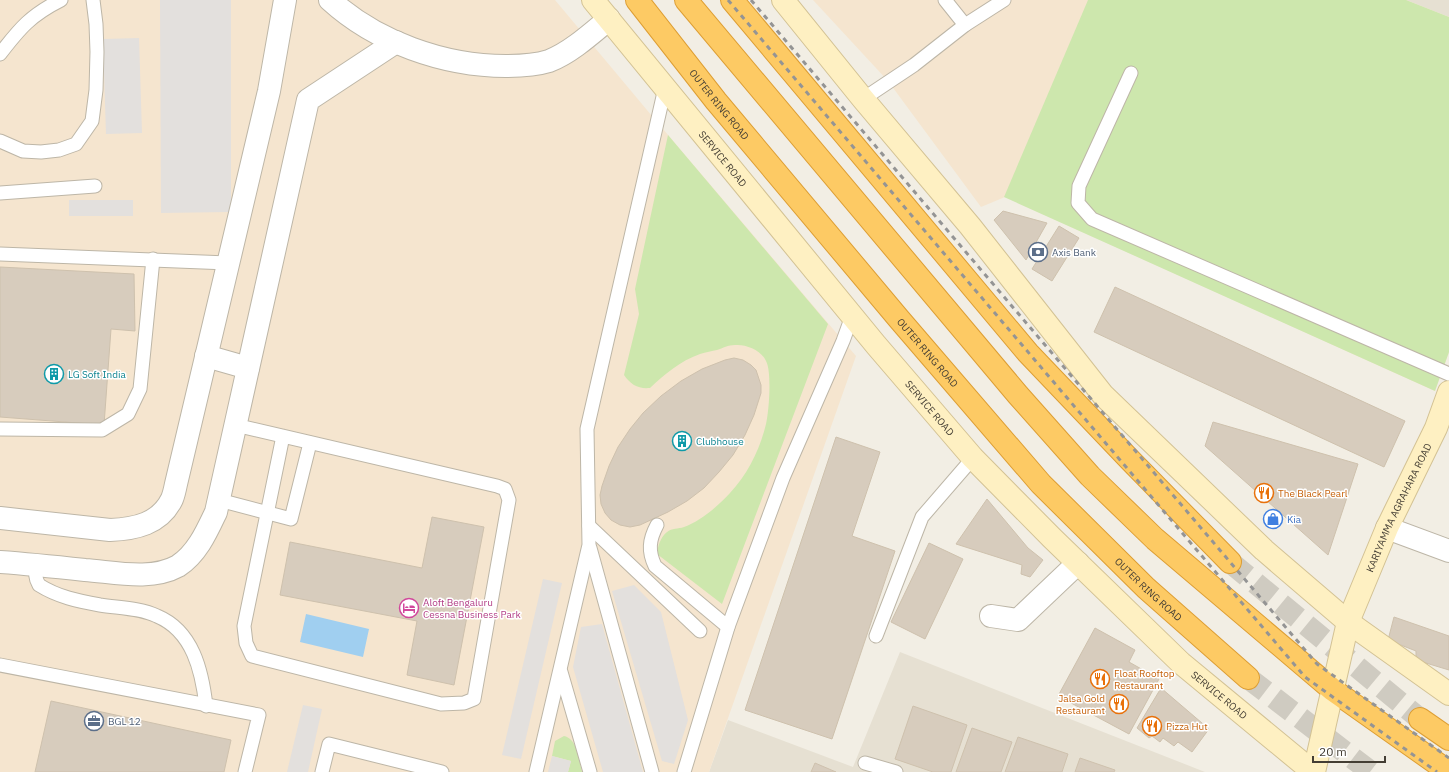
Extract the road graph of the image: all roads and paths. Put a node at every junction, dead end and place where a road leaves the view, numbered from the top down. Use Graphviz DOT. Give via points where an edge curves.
graph roads {
  1 [pos="61,0"];
  2 [pos="93,0"];
  3 [pos="285,0"];
  4 [pos="330,0"];
  5 [pos="593,0"];
  6 [pos="637,0"];
  7 [pos="686,0"];
  8 [pos="732,0"];
  9 [pos="783,0"];
  10 [pos="945,0"];
  11 [pos="1004,0"];
  12 [pos="609,19"];
  13 [pos="965,26"];
  14 [pos="396,42"];
  15 [pos="0,54"];
  16 [pos="1131,74"];
  17 [pos="665,88"];
  18 [pos="863,99"];
  19 [pos="0,141"];
  20 [pos="95,186"];
  21 [pos="0,193"];
  22 [pos="0,254"];
  23 [pos="153,259"];
  24 [pos="228,262"];
  25 [pos="852,316"];
  26 [pos="206,356"];
  27 [pos="248,368"];
  28 [pos="1449,374"];
  29 [pos="1449,392"];
  30 [pos="1444,420"];
  31 [pos="236,425"];
  32 [pos="0,429"];
  33 [pos="283,436"];
  34 [pos="310,443"];
  35 [pos="973,458"];
  36 [pos="219,500"];
  37 [pos="267,513"];
  38 [pos="0,518"];
  39 [pos="657,525"];
  40 [pos="589,526"];
  41 [pos="1387,528"];
  42 [pos="589,545"];
  43 [pos="1449,551"];
  44 [pos="1230,562"];
  45 [pos="1078,563"];
  46 [pos="1,564"];
  47 [pos="38,566"];
  48 [pos="991,616"];
  49 [pos="1348,622"];
  50 [pos="728,627"];
  51 [pos="700,631"];
  52 [pos="876,636"];
  53 [pos="0,665"];
  54 [pos="561,671"];
  55 [pos="1248,678"];
  56 [pos="1333,690"];
  57 [pos="1449,694"];
  58 [pos="206,706"];
  59 [pos="1420,719"];
  60 [pos="1449,739"];
  61 [pos="865,763"];
  62 [pos="245,772"];
  63 [pos="322,772"];
  64 [pos="442,772"];
  65 [pos="536,772"];
  66 [pos="590,772"];
  67 [pos="652,772"];
  68 [pos="684,772"];
  69 [pos="896,772"];
  70 [pos="1313,772"];
  71 [pos="1449,772"];
  1 -- 15 [label="lane" via="43,9 24,25"];
  2 -- 19 [label="lane" via="97,52 92,121 76,144 59,150 23,151"];
  3 -- 24 [label="street" via="269,91"];
  4 -- 14 [label="street" via="351,16"];
  5 -- 12 [label="street, SERVICE ROAD"];
  6 -- 55 [label="highway, OUTER RING ROAD" via="716,101 1041,484 1146,588"];
  7 -- 56 [label="highway" via="1018,395 1090,476 1156,539"];
  8 -- 44 [label="highway" via="1028,353"];
  9 -- 18 [label="street"];
  10 -- 13 [label="lane"];
  11 -- 13 [label="lane"];
  12 -- 14 [label="street" via="566,52 549,61 522,66 463,62 432,56"];
  12 -- 17 [label="street, SERVICE ROAD"];
  13 -- 18 [label="lane" via="914,65"];
  14 -- 27 [label="street" via="308,100"];
  16 -- 28 [label="lane" via="1079,186 1078,203 1092,218"];
  17 -- 25 [label="street, SERVICE ROAD"];
  17 -- 40 [label="lane" via="587,429"];
  18 -- 49 [label="street" via="970,226 1103,395 1264,550"];
  20 -- 21 [label="lane"];
  22 -- 23 [label="lane"];
  23 -- 24 [label="lane"];
  23 -- 32 [label="lane" via="140,389 128,414 102,430"];
  24 -- 26 [label="street"];
  25 -- 35 [label="street, SERVICE ROAD"];
  25 -- 50 [label="lane" via="783,478"];
  26 -- 27 [label="street"];
  26 -- 38 [label="street" via="176,484 171,500 159,515 144,525 110,530"];
  27 -- 31 [label="street"];
  29 -- 30 [label="street, KARIYAMMA AGRAHARA ROAD"];
  30 -- 41 [label="street, KARIYAMMA AGRAHARA ROAD"];
  31 -- 33 [label="lane"];
  31 -- 36 [label="street"];
  33 -- 34 [label="lane"];
  33 -- 37 [label="lane"];
  34 -- 37 [label="lane" via="292,519"];
  34 -- 37 [label="lane" via="498,486 505,490 509,500 474,699 464,703 441,704 252,656 246,643 244,626"];
  35 -- 45 [label="street, SERVICE ROAD"];
  35 -- 52 [label="lane" via="922,517"];
  36 -- 37 [label="lane"];
  36 -- 47 [label="street" via="205,535 192,553 178,566 160,573 136,574"];
  39 -- 50 [label="lane" via="650,545 650,556 654,566"];
  40 -- 42 [label="lane"];
  40 -- 51 [label="lane"];
  41 -- 43 [label="street"];
  41 -- 49 [label="street, KARIYAMMA AGRAHARA ROAD"];
  42 -- 54 [label="lane"];
  42 -- 67 [label="lane"];
  45 -- 48 [label="street" via="1018,620"];
  45 -- 70 [label="street, SERVICE ROAD" via="1181,663"];
  46 -- 47 [label="street"];
  47 -- 58 [label="lane" via="35,575 39,585 69,599 148,613 168,622 184,638 195,656 202,678"];
  49 -- 56 [label="street, KARIYAMMA AGRAHARA ROAD"];
  49 -- 57 [label="street"];
  50 -- 68 [label="lane"];
  53 -- 58 [label="lane"];
  54 -- 65 [label="lane"];
  54 -- 66 [label="lane"];
  56 -- 70 [label="street, KARIYAMMA AGRAHARA ROAD"];
  56 -- 71 [label="highway"];
  58 -- 62 [label="lane" via="259,715"];
  59 -- 60 [label="highway"];
  61 -- 69 [label="lane"];
  63 -- 64 [label="lane" via="329,744"];
}
